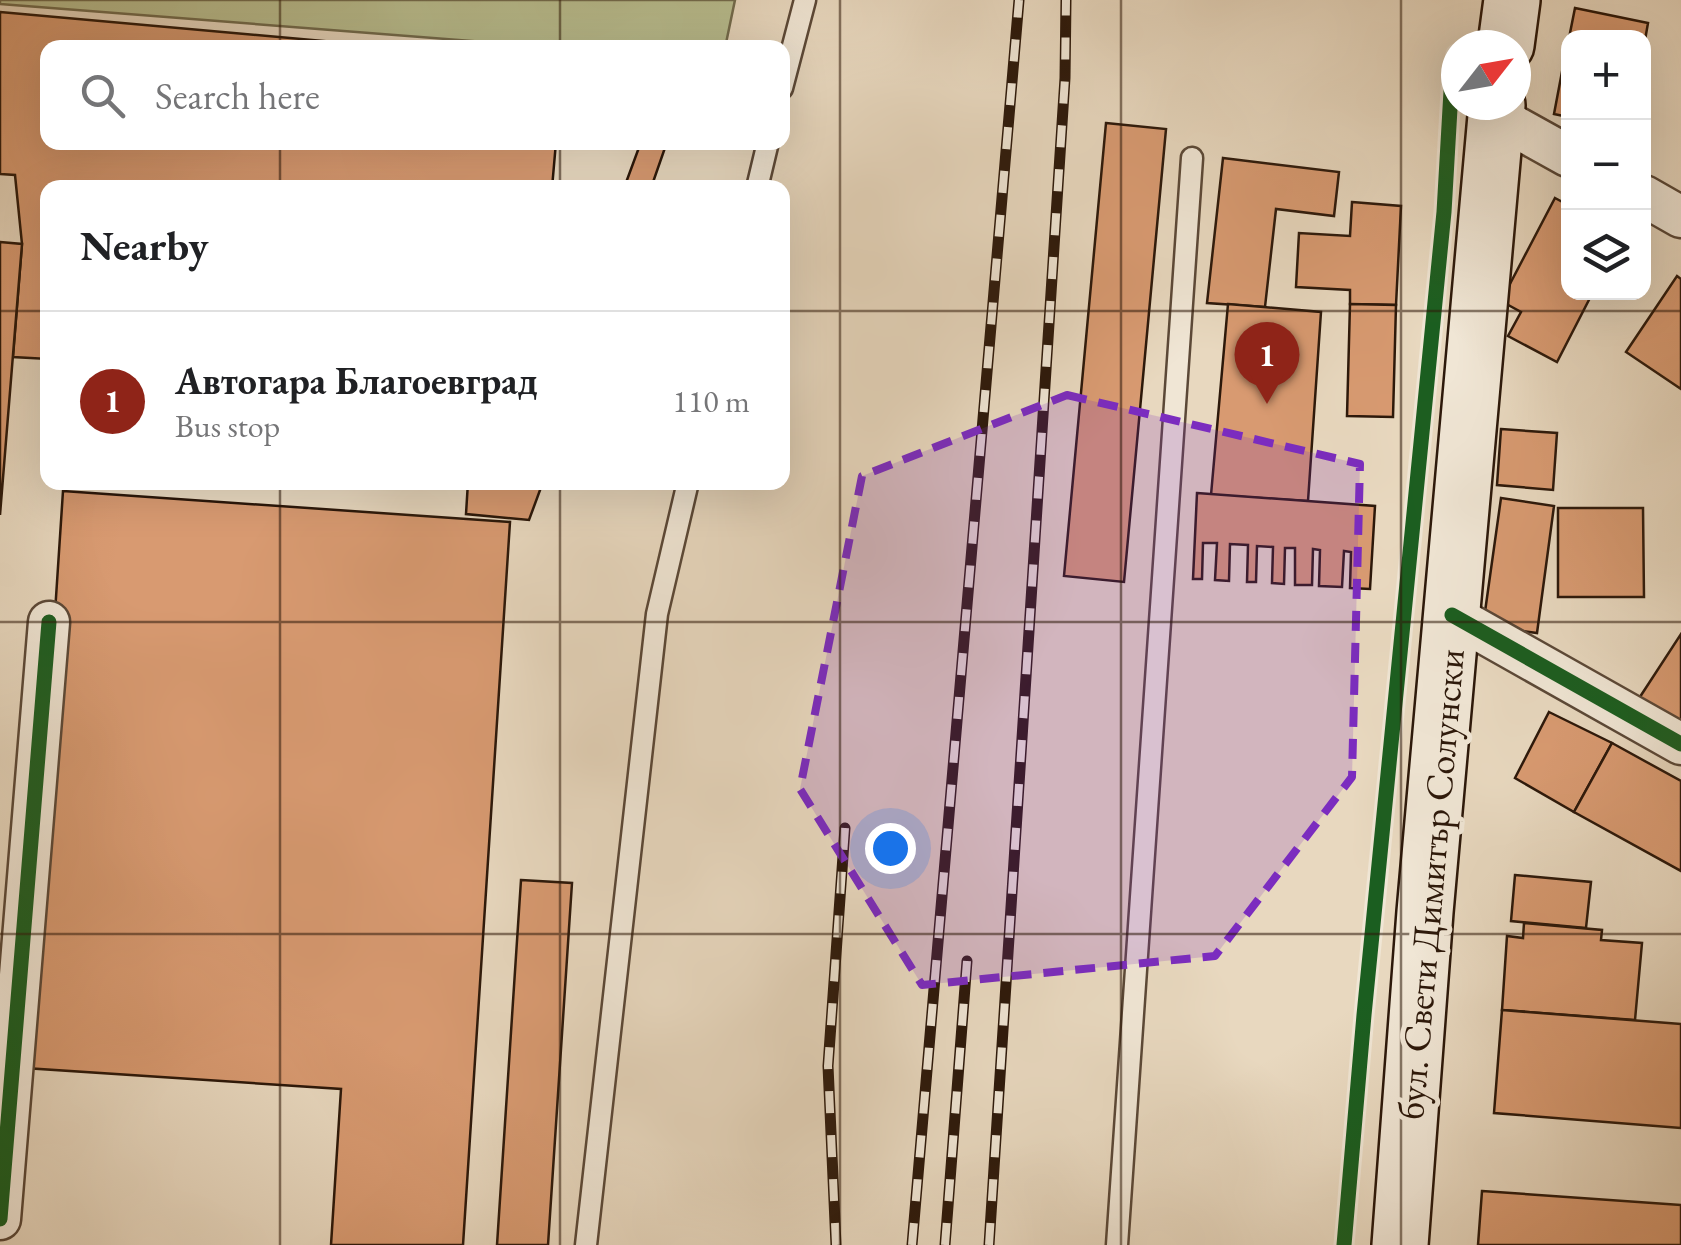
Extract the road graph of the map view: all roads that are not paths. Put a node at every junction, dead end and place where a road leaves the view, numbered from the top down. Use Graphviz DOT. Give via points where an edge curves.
graph roads {
  1 [pos="805,0"];
  2 [pos="1512,0"];
  3 [pos="1508,30"];
  4 [pos="790,57"];
  5 [pos="1495,120"];
  6 [pos="1510,120"];
  7 [pos="766,150"];
  8 [pos="1561,152"];
  9 [pos="1192,158"];
  10 [pos="760,180"];
  11 [pos="1651,200"];
  12 [pos="1681,217"];
  13 [pos="686,490"];
  14 [pos="1452,615"];
  15 [pos="49,622"];
  16 [pos="1681,744"];
  17 [pos="0,1219"];
  18 [pos="586,1245"];
  19 [pos="1118,1245"];
  20 [pos="1400,1245"];
  1 -- 4 [label="lane"];
  2 -- 3 [label="main road"];
  5 -- 14 [label="main road, бул. Свети Димитър Солунски"];
  6 -- 8 [label="street"];
  7 -- 10 [label="lane"];
  9 -- 19 [label="lane"];
  11 -- 12 [label="street"];
  13 -- 18 [label="lane" via="656,614"];
  14 -- 16 [label="street"];
  14 -- 20 [label="main road, бул. Свети Димитър Солунски"];
  15 -- 17 [label="street"];
}
